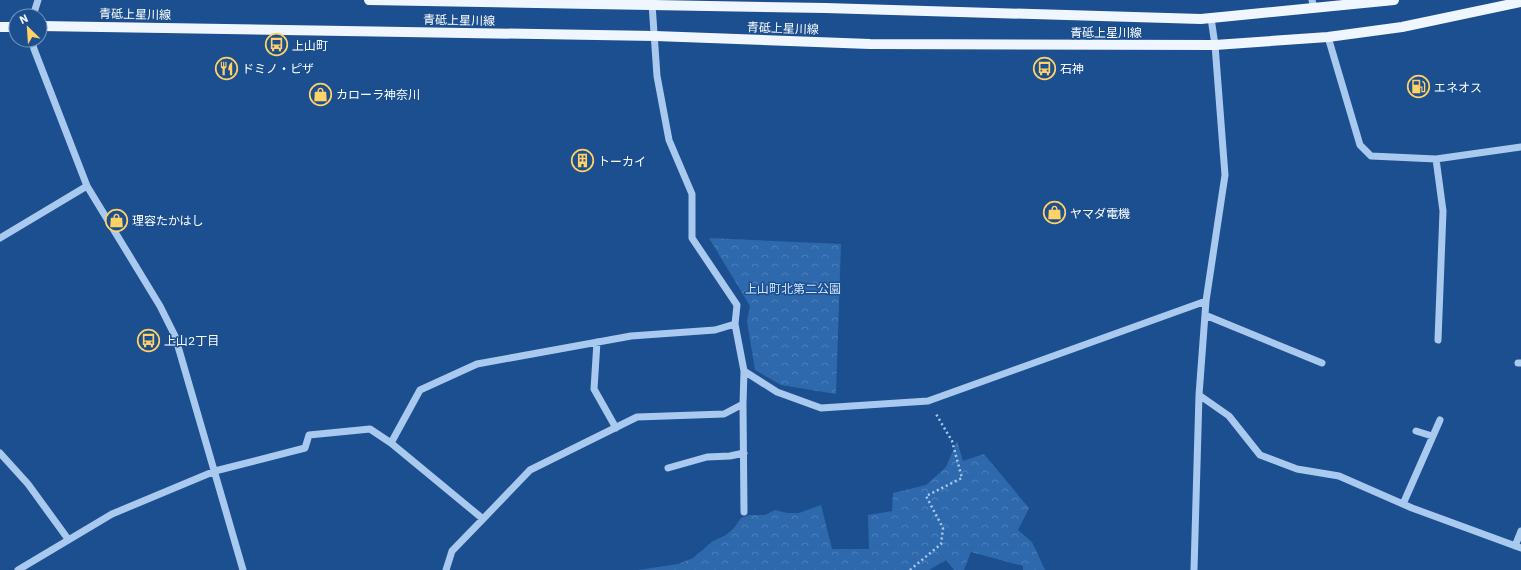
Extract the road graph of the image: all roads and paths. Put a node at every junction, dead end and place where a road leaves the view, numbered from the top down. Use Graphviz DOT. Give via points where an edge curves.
graph roads {
  1 [pos="369,0"];
  2 [pos="413,0"];
  3 [pos="1394,0"];
  4 [pos="1521,2"];
  5 [pos="652,4"];
  6 [pos="855,4"];
  7 [pos="1313,4"];
  8 [pos="1211,18"];
  9 [pos="48,26"];
  10 [pos="655,36"];
  11 [pos="1328,37"];
  12 [pos="1215,45"];
  13 [pos="34,48"];
  14 [pos="1521,147"];
  15 [pos="1436,159"];
  16 [pos="87,186"];
  17 [pos="0,238"];
  18 [pos="1206,301"];
  19 [pos="1205,315"];
  20 [pos="735,324"];
  21 [pos="1438,340"];
  22 [pos="596,342"];
  23 [pos="1322,363"];
  24 [pos="744,371"];
  25 [pos="1199,395"];
  26 [pos="928,401"];
  27 [pos="743,404"];
  28 [pos="1440,420"];
  29 [pos="616,428"];
  30 [pos="1416,431"];
  31 [pos="1432,436"];
  32 [pos="392,443"];
  33 [pos="0,453"];
  34 [pos="744,453"];
  35 [pos="668,468"];
  36 [pos="215,471"];
  37 [pos="1403,504"];
  38 [pos="744,512"];
  39 [pos="483,519"];
  40 [pos="1521,531"];
  41 [pos="68,539"];
  42 [pos="1518,547"];
  43 [pos="18,570"];
  44 [pos="243,570"];
  45 [pos="446,570"];
  46 [pos="910,570"];
  47 [pos="1194,570"];
  1 -- 2 [label="main road, 青砥上星川線"];
  2 -- 5 [label="main road, 青砥上星川線"];
  3 -- 7 [label="main road, 青砥上星川線"];
  4 -- 11 [label="main road, 青砥上星川線" via="1402,27"];
  5 -- 6 [label="main road, 青砥上星川線"];
  5 -- 10 [label="street"];
  6 -- 8 [label="main road, 青砥上星川線" via="1185,19"];
  7 -- 8 [label="main road, 青砥上星川線"];
  8 -- 12 [label="street"];
  9 -- 10 [label="main road, 青砥上星川線"];
  10 -- 12 [label="main road, 青砥上星川線" via="870,44"];
  10 -- 20 [label="street" via="657,76 669,140 692,194 692,238 737,305"];
  11 -- 12 [label="main road, 青砥上星川線"];
  11 -- 15 [label="street" via="1360,145 1371,156"];
  12 -- 18 [label="street" via="1225,175"];
  13 -- 16 [label="street"];
  14 -- 15 [label="street"];
  15 -- 21 [label="street" via="1443,211"];
  16 -- 17 [label="street"];
  16 -- 36 [label="street" via="176,336"];
  18 -- 19 [label="street"];
  18 -- 26 [label="street"];
  19 -- 23 [label="street"];
  19 -- 25 [label="street"];
  20 -- 22 [label="street" via="715,330 631,336"];
  20 -- 24 [label="street"];
  22 -- 29 [label="street" via="594,389"];
  22 -- 32 [label="street" via="477,364 420,390"];
  24 -- 26 [label="street" via="777,392 820,408"];
  24 -- 27 [label="street"];
  25 -- 37 [label="street" via="1229,416 1260,455 1297,469 1339,476"];
  25 -- 47 [label="street"];
  26 -- 46 [label="path" via="952,441 962,478 926,496 943,528 941,544"];
  27 -- 29 [label="street" via="724,414 637,417"];
  27 -- 34 [label="street"];
  28 -- 31 [label="street"];
  29 -- 39 [label="street" via="530,470"];
  30 -- 31 [label="street"];
  31 -- 37 [label="street"];
  32 -- 36 [label="street" via="370,429 309,435 305,448"];
  32 -- 39 [label="street"];
  33 -- 41 [label="street" via="28,484"];
  34 -- 35 [label="street" via="707,458"];
  34 -- 38 [label="street"];
  36 -- 41 [label="street" via="112,514"];
  36 -- 44 [label="street"];
  37 -- 42 [label="street"];
  39 -- 45 [label="street" via="452,551"];
  40 -- 42 [label="street"];
  41 -- 43 [label="street"];
}
